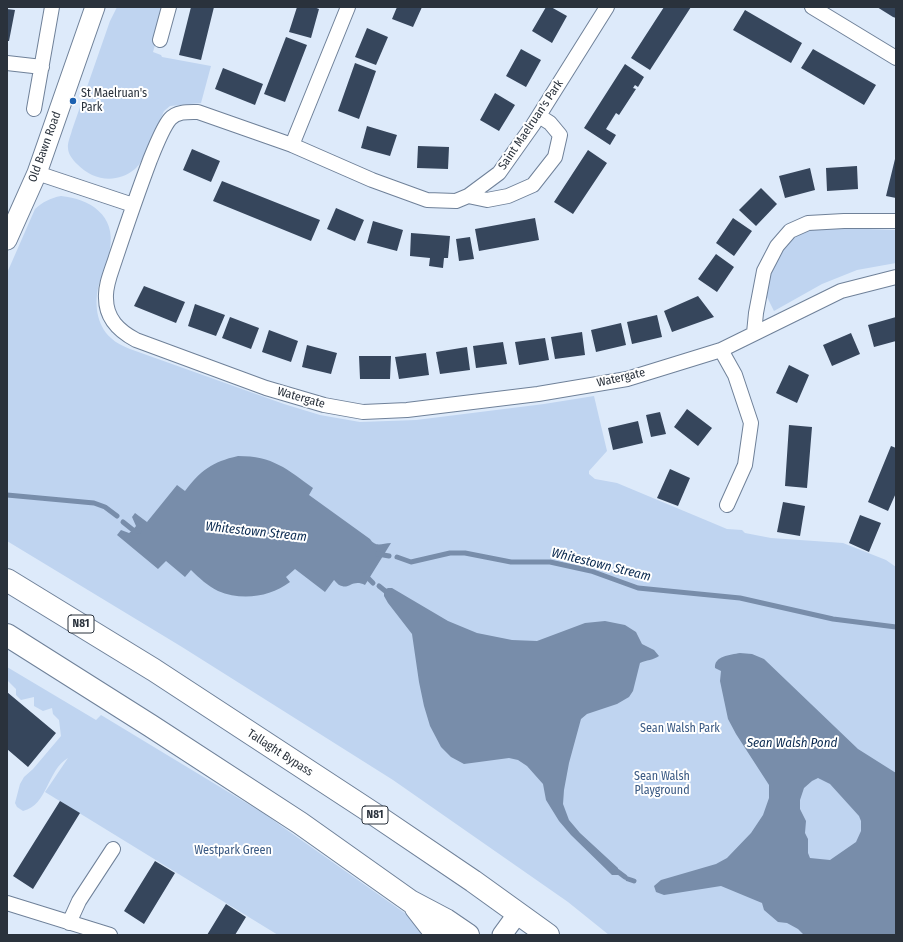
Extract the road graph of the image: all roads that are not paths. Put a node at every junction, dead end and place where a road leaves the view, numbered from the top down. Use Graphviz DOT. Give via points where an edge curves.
graph roads {
  1 [pos="52,7"];
  2 [pos="95,7"];
  3 [pos="169,7"];
  4 [pos="348,7"];
  5 [pos="607,7"];
  6 [pos="812,7"];
  7 [pos="160,40"];
  8 [pos="896,58"];
  9 [pos="7,63"];
  10 [pos="42,67"];
  11 [pos="34,109"];
  12 [pos="539,116"];
  13 [pos="292,145"];
  14 [pos="37,172"];
  15 [pos="468,196"];
  16 [pos="133,205"];
  17 [pos="896,221"];
  18 [pos="7,240"];
  19 [pos="896,277"];
  20 [pos="754,334"];
  21 [pos="721,350"];
  22 [pos="726,505"];
  23 [pos="7,580"];
  24 [pos="7,635"];
  25 [pos="113,849"];
  26 [pos="410,901"];
  27 [pos="7,903"];
  28 [pos="518,913"];
  29 [pos="69,923"];
  30 [pos="110,935"];
  31 [pos="437,935"];
  32 [pos="468,935"];
  33 [pos="502,935"];
  34 [pos="548,935"];
  1 -- 10 [label="street"];
  2 -- 14 [label="main road, Old Bawn Road"];
  3 -- 7 [label="street"];
  4 -- 13 [label="street"];
  5 -- 12 [label="street, Saint Maelruan's Park"];
  6 -- 8 [label="street"];
  9 -- 10 [label="street"];
  10 -- 11 [label="street"];
  12 -- 15 [label="street, Saint Maelruan's Park" via="499,173"];
  12 -- 15 [label="street" via="550,123 560,135 555,157 533,185 508,196 487,200"];
  13 -- 15 [label="street, Saint Maelruan's Park" via="372,180 427,200 456,200"];
  13 -- 16 [label="street, Saint Maelruan's Park" via="198,112 182,112 170,118 157,142"];
  14 -- 16 [label="street"];
  14 -- 18 [label="main road, Old Bawn Road"];
  16 -- 21 [label="street, Watergate" via="106,298 107,309 117,327 136,340 266,388 324,405 357,411 395,411 538,394 627,379"];
  17 -- 20 [label="street" via="808,223 790,231 777,246 764,271"];
  19 -- 20 [label="street, Watergate" via="841,291"];
  20 -- 21 [label="street, Watergate"];
  21 -- 22 [label="street" via="735,375 750,423 745,465"];
  23 -- 28 [label="main road, Tallaght Bypass / N81" via="154,670 374,814"];
  24 -- 26 [label="main road" via="294,819"];
  25 -- 29 [label="street" via="79,902"];
  26 -- 31 [label="main road"];
  26 -- 32 [label="main road"];
  27 -- 29 [label="street"];
  28 -- 33 [label="main road"];
  28 -- 34 [label="main road, Tallaght Bypass / N81"];
  29 -- 30 [label="street"];
}
